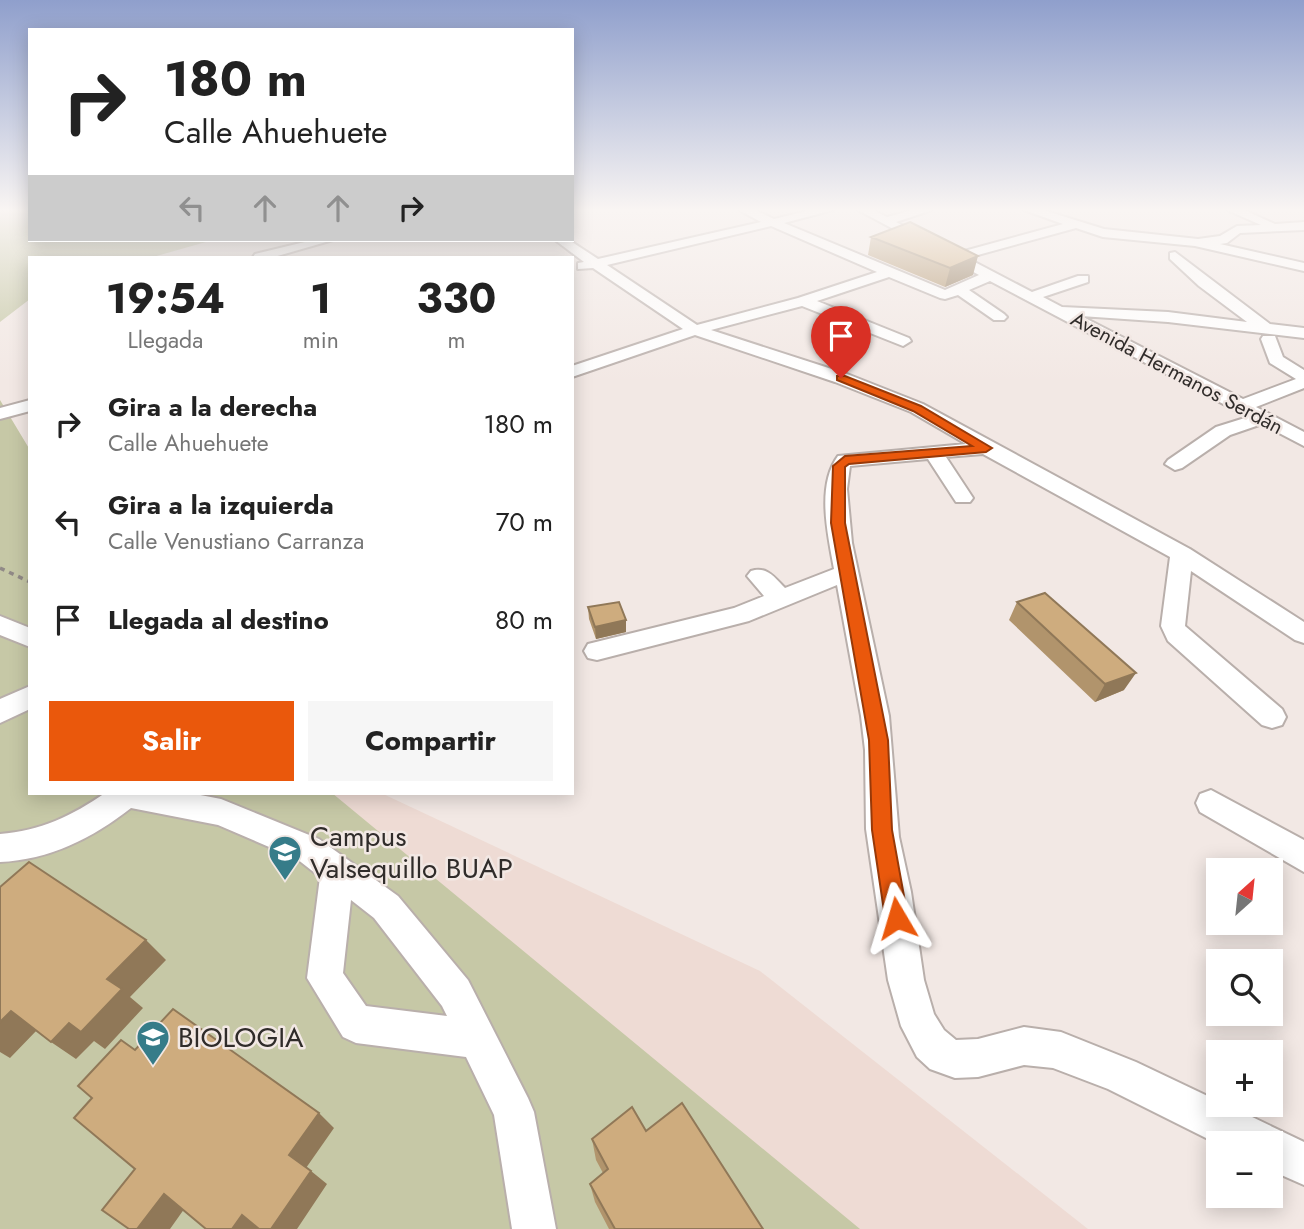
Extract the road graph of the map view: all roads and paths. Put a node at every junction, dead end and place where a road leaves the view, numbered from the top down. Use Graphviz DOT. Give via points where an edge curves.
graph roads {
  1 [pos="598,267"];
  2 [pos="876,267"];
  3 [pos="972,267"];
  4 [pos="1187,267"];
  5 [pos="889,273"];
  6 [pos="989,276"];
  7 [pos="1083,279"];
  8 [pos="953,292"];
  9 [pos="1030,297"];
  10 [pos="803,301"];
  11 [pos="1058,311"];
  12 [pos="999,317"];
  13 [pos="695,330"];
  14 [pos="1268,333"];
  15 [pos="1304,333"];
  16 [pos="904,341"];
  17 [pos="574,371"];
  18 [pos="1304,377"];
  19 [pos="1304,382"];
  20 [pos="28,406"];
  21 [pos="1242,406"];
  22 [pos="0,414"];
  23 [pos="1263,418"];
  24 [pos="1304,440"];
  25 [pos="986,448"];
  26 [pos="934,453"];
  27 [pos="1175,464"];
  28 [pos="964,498"];
  29 [pos="1182,554"];
  30 [pos="0,568"];
  31 [pos="846,573"];
  32 [pos="759,576"];
  33 [pos="28,581"];
  34 [pos="781,599"];
  35 [pos="0,625"];
  36 [pos="1304,634"];
  37 [pos="28,637"];
  38 [pos="597,651"];
  39 [pos="28,697"];
  40 [pos="0,712"];
  41 [pos="1272,717"];
  42 [pos="124,795"];
  43 [pos="137,795"];
  44 [pos="1211,803"];
  45 [pos="0,848"];
  46 [pos="1304,856"];
  47 [pos="337,871"];
  48 [pos="478,1039"];
  49 [pos="1235,1131"];
  50 [pos="1283,1154"];
  51 [pos="1304,1164"];
  52 [pos="534,1229"];
  1 -- 13 [label="street"];
  2 -- 5 [label="street"];
  3 -- 6 [label="street, Avenida Hermanos Serdán"];
  4 -- 14 [label="street"];
  5 -- 8 [label="street"];
  5 -- 10 [label="street"];
  6 -- 8 [label="street"];
  6 -- 9 [label="street, Avenida Hermanos Serdán"];
  7 -- 9 [label="street"];
  8 -- 12 [label="street"];
  9 -- 11 [label="street, Avenida Hermanos Serdán"];
  10 -- 13 [label="street"];
  10 -- 16 [label="street"];
  11 -- 14 [label="street" via="1114,313"];
  11 -- 21 [label="street, Avenida Hermanos Serdán"];
  13 -- 17 [label="street"];
  13 -- 25 [label="street" via="885,394"];
  14 -- 15 [label="street"];
  14 -- 18 [label="street" via="1276,360"];
  19 -- 21 [label="street"];
  20 -- 22 [label="street"];
  21 -- 23 [label="street, Avenida Hermanos Serdán"];
  23 -- 24 [label="street, Avenida Hermanos Serdán"];
  23 -- 27 [label="street" via="1223,431"];
  25 -- 26 [label="street"];
  25 -- 29 [label="street"];
  26 -- 28 [label="street"];
  26 -- 31 [label="street" via="841,463 838,523"];
  29 -- 36 [label="street"];
  29 -- 41 [label="street" via="1173,626 1177,635"];
  30 -- 33 [label="path"];
  31 -- 34 [label="street"];
  31 -- 49 [label="street" via="878,740 882,830 904,976 922,1028 935,1049 965,1061 1019,1047 1052,1049 1133,1080"];
  32 -- 34 [label="street"];
  34 -- 38 [label="street" via="740,615"];
  35 -- 37 [label="street"];
  39 -- 40 [label="street"];
  42 -- 45 [label="street" via="92,819 52,838"];
  43 -- 47 [label="street" via="222,812 308,849"];
  44 -- 46 [label="street"];
  47 -- 48 [label="street" via="386,908 455,993"];
  47 -- 48 [label="street" via="325,978 356,1024"];
  48 -- 52 [label="street" via="514,1112"];
  50 -- 51 [label="street"];
}
